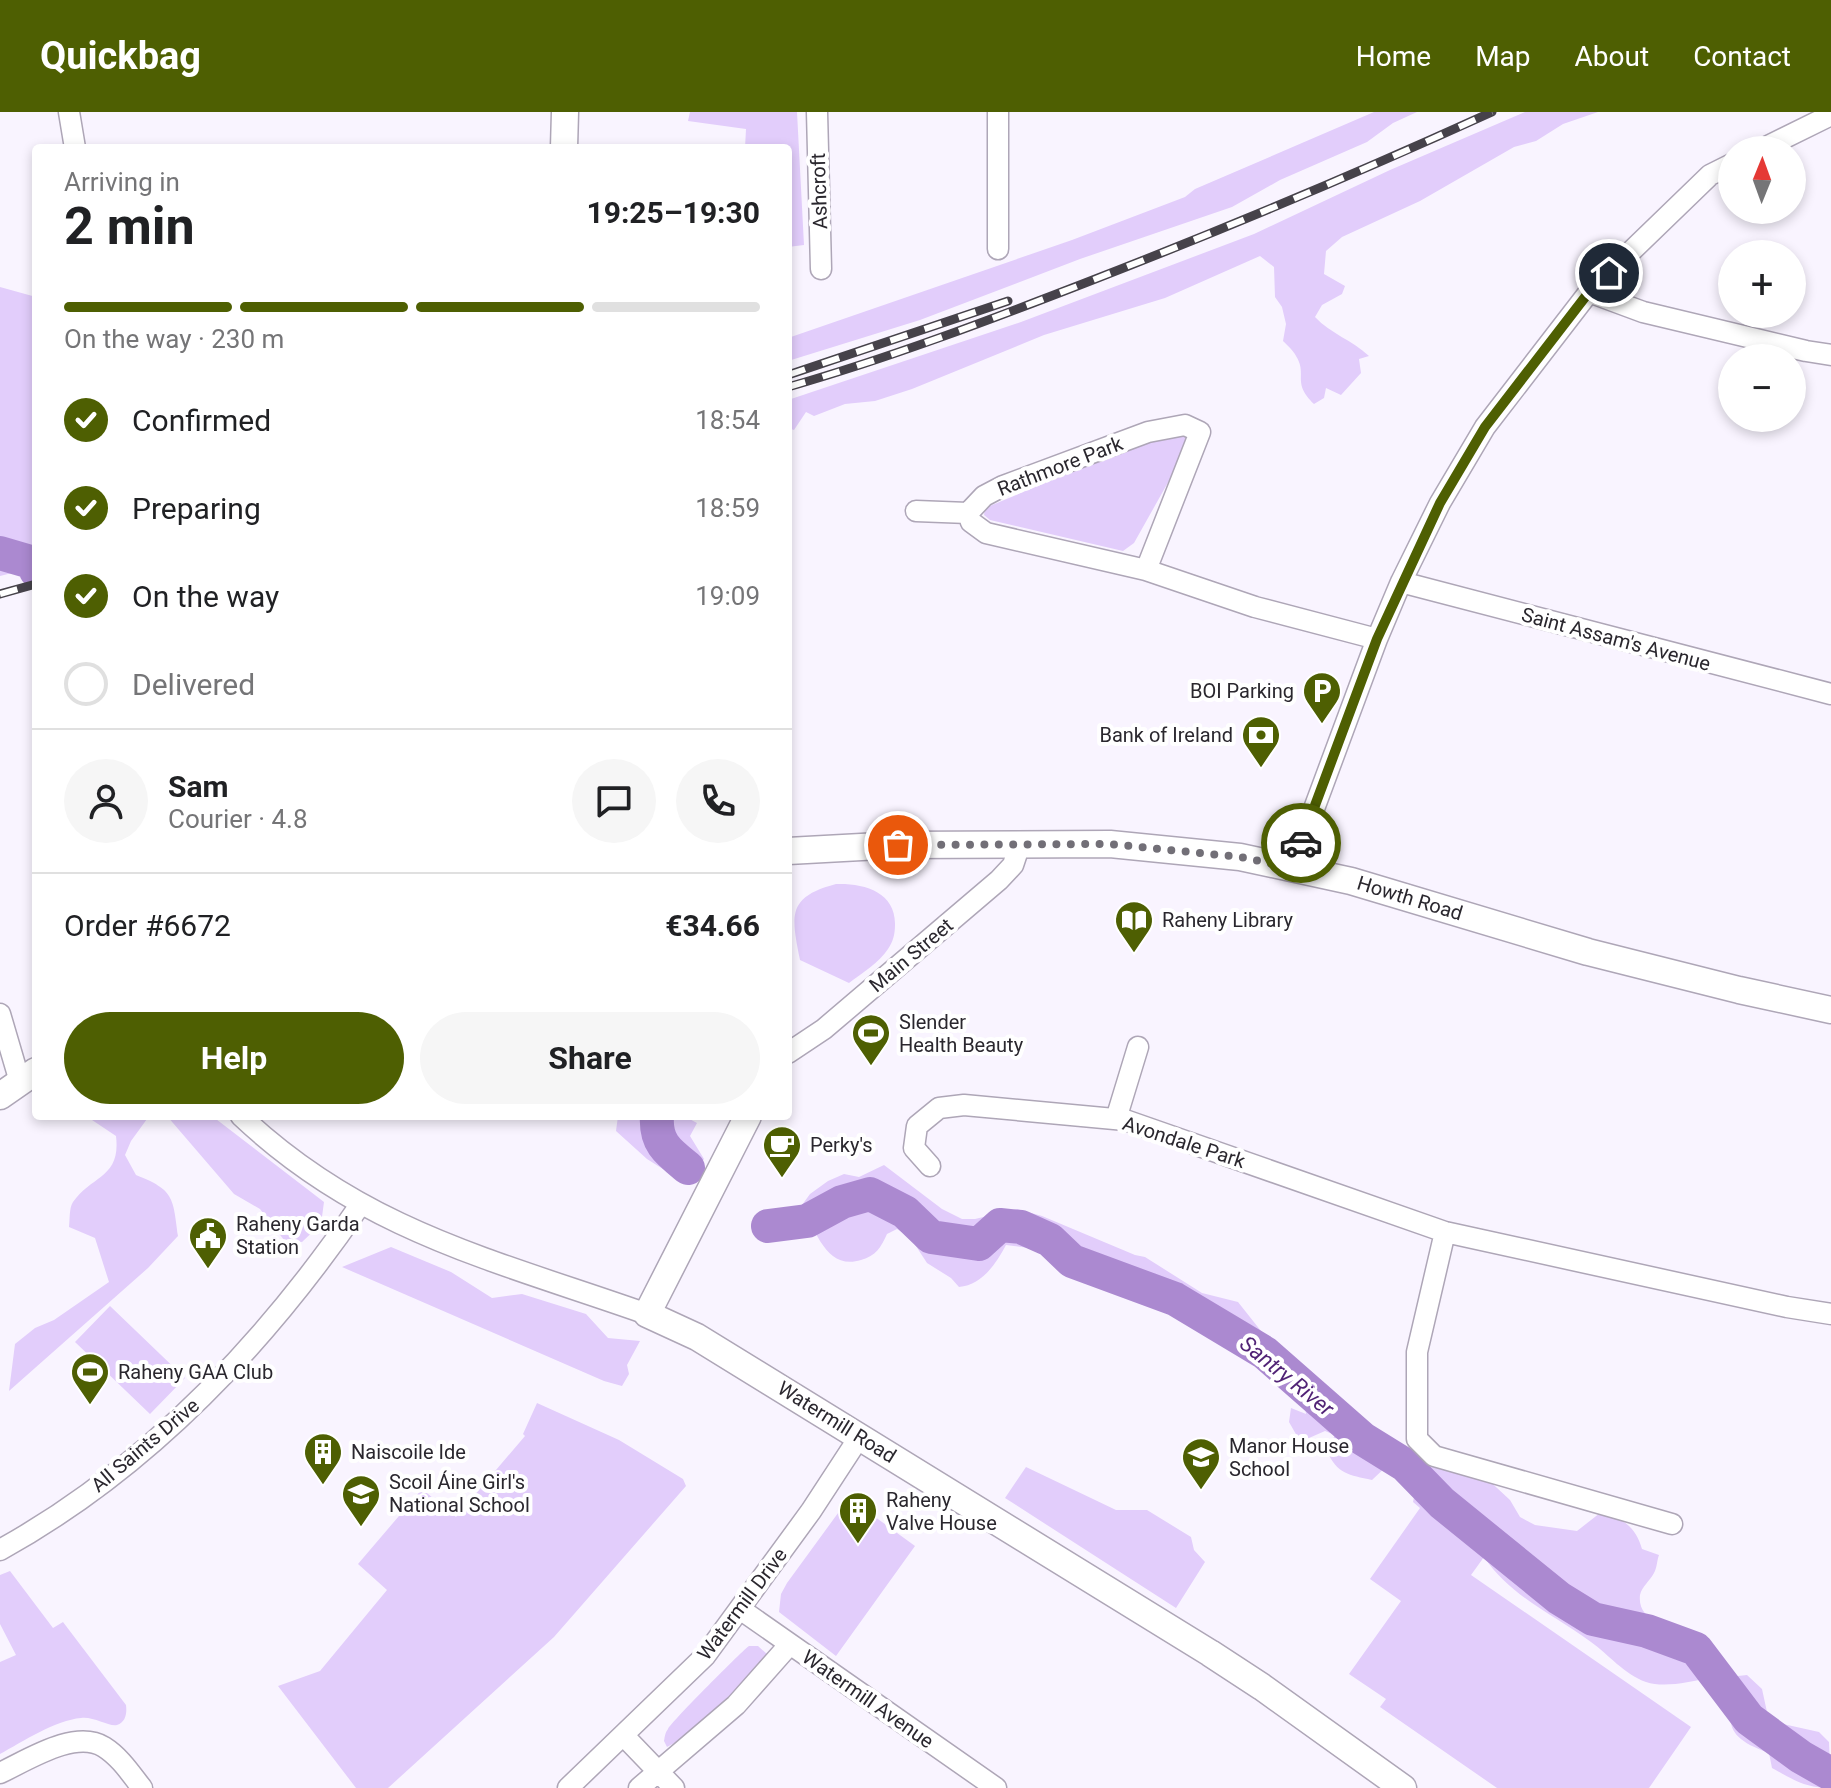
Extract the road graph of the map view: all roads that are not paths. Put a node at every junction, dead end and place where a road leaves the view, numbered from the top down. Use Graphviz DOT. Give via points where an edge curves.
graph roads {
  1 [pos="69,112"];
  2 [pos="565,112"];
  3 [pos="817,112"];
  4 [pos="998,112"];
  5 [pos="1831,115"];
  6 [pos="1788,136"];
  7 [pos="74,144"];
  8 [pos="564,144"];
  9 [pos="1718,171"];
  10 [pos="998,249"];
  11 [pos="821,269"];
  12 [pos="1589,292"];
  13 [pos="1831,355"];
  14 [pos="916,511"];
  15 [pos="968,513"];
  16 [pos="1146,570"];
  17 [pos="1401,582"];
  18 [pos="1377,639"];
  19 [pos="1831,694"];
  20 [pos="1020,844"];
  21 [pos="792,851"];
  22 [pos="1292,868"];
  23 [pos="1831,1010"];
  24 [pos="0,1014"];
  25 [pos="1138,1047"];
  26 [pos="792,1050"];
  27 [pos="19,1083"];
  28 [pos="1116,1119"];
  29 [pos="246,1120"];
  30 [pos="746,1120"];
  31 [pos="930,1166"];
  32 [pos="360,1205"];
  33 [pos="1445,1232"];
  34 [pos="647,1314"];
  35 [pos="1831,1314"];
  36 [pos="860,1436"];
  37 [pos="1672,1524"];
  38 [pos="0,1550"];
  39 [pos="740,1609"];
  40 [pos="790,1644"];
  41 [pos="624,1736"];
  42 [pos="657,1771"];
  43 [pos="0,1773"];
  44 [pos="142,1788"];
  45 [pos="568,1788"];
  46 [pos="639,1788"];
  47 [pos="674,1788"];
  48 [pos="996,1788"];
  49 [pos="1403,1788"];
  1 -- 7 [label="street"];
  2 -- 8 [label="main road"];
  3 -- 11 [label="street, Ashcroft"];
  4 -- 10 [label="street"];
  5 -- 6 [label="street"];
  9 -- 12 [label="street"];
  12 -- 13 [label="street" via="1643,312"];
  12 -- 17 [label="street" via="1485,427"];
  14 -- 15 [label="street"];
  15 -- 16 [label="street" via="986,533"];
  15 -- 16 [label="street, Rathmore Park" via="1003,486 1148,432 1185,425 1200,432"];
  16 -- 18 [label="street" via="1255,607"];
  17 -- 18 [label="street"];
  17 -- 19 [label="street, Saint Assam's Avenue"];
  18 -- 22 [label="street"];
  20 -- 21 [label="main road, Howth Road"];
  20 -- 22 [label="main road, Howth Road" via="1147,847"];
  20 -- 26 [label="street, Main Street" via="1013,865 999,880"];
  22 -- 23 [label="main road, Howth Road" via="1601,955"];
  24 -- 27 [label="street"];
  25 -- 28 [label="street"];
  28 -- 31 [label="street, Avondale Park" via="964,1105 939,1108 917,1126 914,1148"];
  28 -- 33 [label="street, Avondale Park"];
  29 -- 32 [label="street, Watermill Road" via="297,1165"];
  30 -- 34 [label="main road"];
  32 -- 34 [label="street, Watermill Road" via="453,1248"];
  32 -- 38 [label="street, All Saints Drive" via="274,1319 191,1410 114,1476"];
  33 -- 35 [label="street, Avondale Park"];
  33 -- 37 [label="street" via="1417,1352 1417,1439 1434,1456"];
  34 -- 36 [label="main road, Watermill Road" via="697,1337"];
  36 -- 39 [label="street, Watermill Drive"];
  36 -- 49 [label="main road, Watermill Road" via="1262,1687"];
  39 -- 40 [label="street, Watermill Avenue"];
  39 -- 41 [label="street, Watermill Drive" via="705,1656"];
  40 -- 42 [label="street" via="736,1705"];
  40 -- 48 [label="street, Watermill Avenue"];
  41 -- 42 [label="street"];
  41 -- 45 [label="street, Watermill Drive"];
  42 -- 46 [label="street"];
  42 -- 47 [label="street"];
  43 -- 44 [label="street" via="71,1741 85,1741 102,1745 119,1759"];
}
